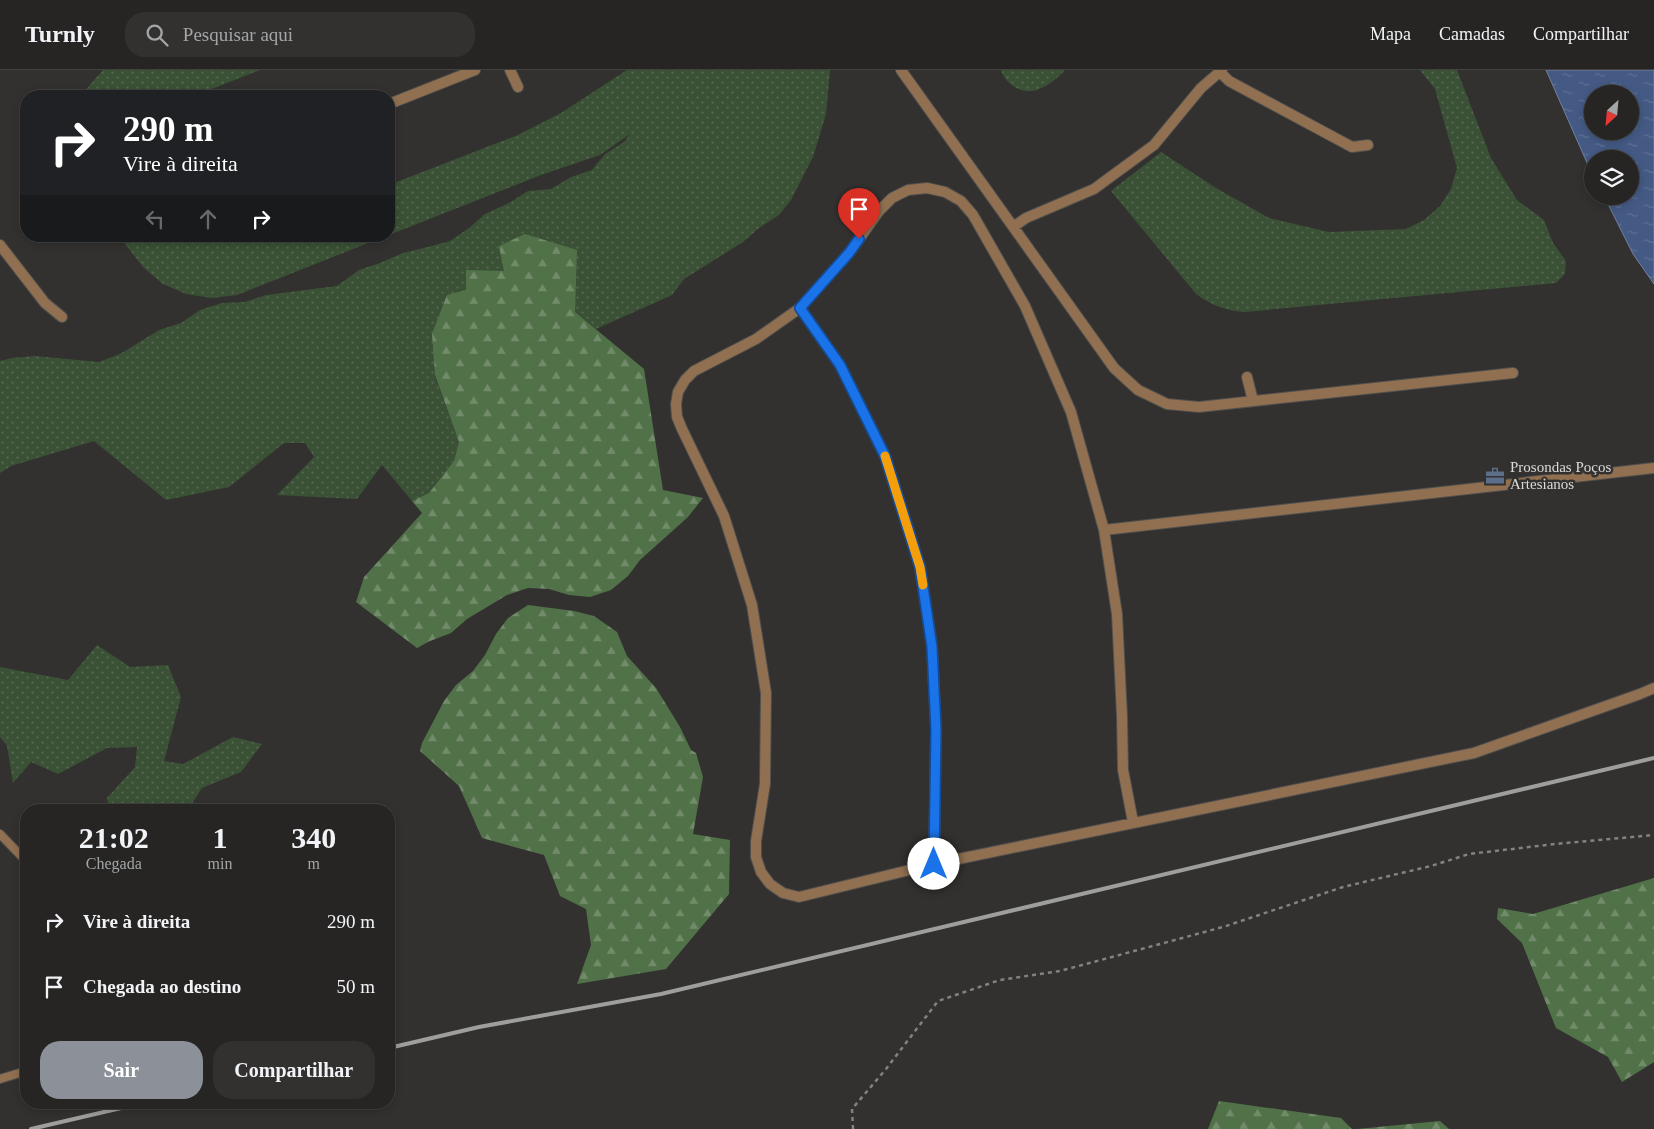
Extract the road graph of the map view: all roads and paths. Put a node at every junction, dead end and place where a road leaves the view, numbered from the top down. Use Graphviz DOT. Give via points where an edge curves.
graph roads {
  1 [pos="475,70"];
  2 [pos="510,70"];
  3 [pos="901,70"];
  4 [pos="1221,71"];
  5 [pos="518,87"];
  6 [pos="395,102"];
  7 [pos="1368,145"];
  8 [pos="1013,227"];
  9 [pos="0,245"];
  10 [pos="800,308"];
  11 [pos="62,317"];
  12 [pos="1513,373"];
  13 [pos="1248,377"];
  14 [pos="1253,401"];
  15 [pos="1654,468"];
  16 [pos="1104,530"];
  17 [pos="1654,688"];
  18 [pos="1133,822"];
  19 [pos="0,834"];
  20 [pos="1654,835"];
  21 [pos="20,855"];
  22 [pos="934,864"];
  23 [pos="20,1073"];
  24 [pos="0,1079"];
  25 [pos="853,1129"];
  1 -- 6 [label="street"];
  2 -- 5 [label="street"];
  3 -- 8 [label="street"];
  4 -- 7 [label="street" via="1229,81 1352,147"];
  4 -- 8 [label="street" via="1201,88 1154,145 1094,189 1026,218"];
  8 -- 14 [label="street" via="1114,368 1138,390 1167,404 1198,408"];
  9 -- 11 [label="street" via="45,303"];
  10 -- 16 [label="street" via="892,198 908,190 927,188 945,192 961,201 973,215 1024,306 1071,412"];
  10 -- 22 [label="street" via="840,365 885,456 920,567 932,647 936,730"];
  10 -- 22 [label="street" via="756,339 694,371 681,386 676,404 677,417 724,516 752,605 766,693 765,784 756,857 770,884 799,897"];
  12 -- 14 [label="street"];
  13 -- 14 [label="street"];
  15 -- 16 [label="street"];
  16 -- 18 [label="street" via="1117,614 1123,770"];
  17 -- 18 [label="street" via="1474,753"];
  18 -- 22 [label="street"];
  19 -- 21 [label="lane"];
  20 -- 25 [label="path" via="1469,854 1344,887 1223,928 1060,971 1000,980 938,1001 852,1110"];
  23 -- 24 [label="lane"];
}
